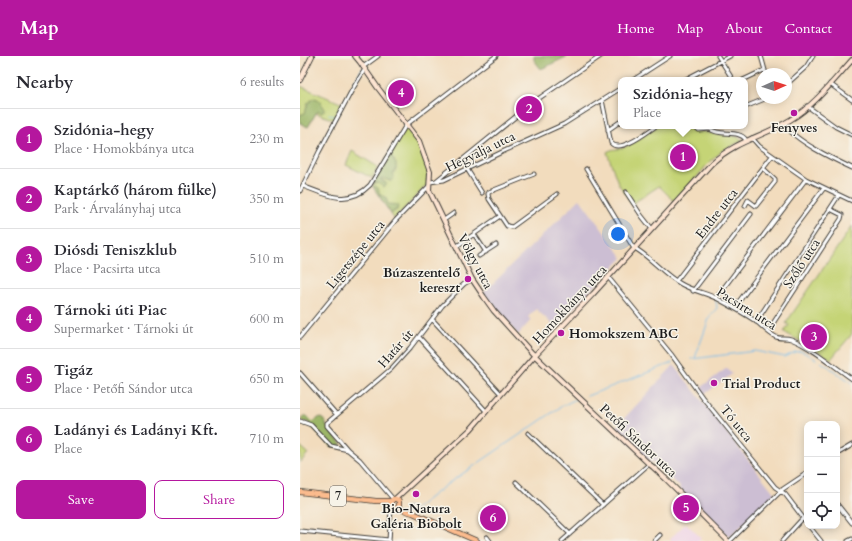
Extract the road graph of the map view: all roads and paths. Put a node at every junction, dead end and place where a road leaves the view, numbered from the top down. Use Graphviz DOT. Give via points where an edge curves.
graph roads {
  1 [pos="312,56"];
  2 [pos="354,56"];
  3 [pos="378,56"];
  4 [pos="496,56"];
  5 [pos="601,56"];
  6 [pos="670,56"];
  7 [pos="718,56"];
  8 [pos="730,56"];
  9 [pos="761,56"];
  10 [pos="813,56"];
  11 [pos="852,60"];
  12 [pos="721,61"];
  13 [pos="364,68"];
  14 [pos="764,68"];
  15 [pos="691,75"];
  16 [pos="638,77"];
  17 [pos="688,77"];
  18 [pos="731,77"];
  19 [pos="300,80"];
  20 [pos="792,80"];
  21 [pos="830,84"];
  22 [pos="618,90"];
  23 [pos="602,100"];
  24 [pos="852,100"];
  25 [pos="807,106"];
  26 [pos="618,123"];
  27 [pos="406,124"];
  28 [pos="784,124"];
  29 [pos="651,129"];
  30 [pos="712,129"];
  31 [pos="608,130"];
  32 [pos="852,135"];
  33 [pos="752,138"];
  34 [pos="746,140"];
  35 [pos="772,156"];
  36 [pos="763,168"];
  37 [pos="852,168"];
  38 [pos="467,169"];
  39 [pos="586,170"];
  40 [pos="534,174"];
  41 [pos="806,178"];
  42 [pos="436,181"];
  43 [pos="430,184"];
  44 [pos="303,186"];
  45 [pos="824,188"];
  46 [pos="300,191"];
  47 [pos="626,192"];
  48 [pos="482,193"];
  49 [pos="557,194"];
  50 [pos="839,195"];
  51 [pos="852,201"];
  52 [pos="745,206"];
  53 [pos="830,209"];
  54 [pos="454,213"];
  55 [pos="751,214"];
  56 [pos="500,216"];
  57 [pos="444,220"];
  58 [pos="652,229"];
  59 [pos="474,234"];
  60 [pos="496,245"];
  61 [pos="457,246"];
  62 [pos="635,248"];
  63 [pos="486,252"];
  64 [pos="479,256"];
  65 [pos="608,277"];
  66 [pos="472,279"];
  67 [pos="676,281"];
  68 [pos="693,290"];
  69 [pos="716,298"];
  70 [pos="734,308"];
  71 [pos="432,319"];
  72 [pos="756,322"];
  73 [pos="768,332"];
  74 [pos="300,336"];
  75 [pos="418,337"];
  76 [pos="535,355"];
  77 [pos="300,373"];
  78 [pos="852,379"];
  79 [pos="501,394"];
  80 [pos="486,411"];
  81 [pos="336,414"];
  82 [pos="300,422"];
  83 [pos="528,433"];
  84 [pos="852,445"];
  85 [pos="348,450"];
  86 [pos="840,452"];
  87 [pos="649,464"];
  88 [pos="804,475"];
  89 [pos="516,482"];
  90 [pos="405,490"];
  91 [pos="781,491"];
  92 [pos="300,492"];
  93 [pos="392,502"];
  94 [pos="399,503"];
  95 [pos="603,505"];
  96 [pos="397,508"];
  97 [pos="840,508"];
  98 [pos="413,513"];
  99 [pos="803,518"];
  100 [pos="852,523"];
  101 [pos="811,529"];
  102 [pos="300,531"];
  103 [pos="570,534"];
  104 [pos="660,535"];
  105 [pos="487,537"];
  106 [pos="852,538"];
  107 [pos="389,540"];
  108 [pos="477,541"];
  109 [pos="490,541"];
  110 [pos="562,541"];
  111 [pos="654,541"];
  112 [pos="729,541"];
  113 [pos="782,541"];
  114 [pos="821,541"];
  115 [pos="848,541"];
  1 -- 19 [label="street"];
  2 -- 13 [label="street, Völgy utca"];
  3 -- 13 [label="street"];
  4 -- 27 [label="street"];
  5 -- 42 [label="street" via="535,101"];
  6 -- 16 [label="street"];
  7 -- 12 [label="street"];
  8 -- 12 [label="street"];
  9 -- 14 [label="street"];
  10 -- 20 [label="street" via="806,67"];
  11 -- 21 [label="street, Homokbánya utca"];
  12 -- 15 [label="street"];
  12 -- 18 [label="street"];
  13 -- 27 [label="street, Völgy utca"];
  13 -- 44 [label="street"];
  15 -- 17 [label="street"];
  21 -- 24 [label="street"];
  21 -- 25 [label="street, Homokbánya utca"];
  22 -- 23 [label="street, Hegyalja utca"];
  23 -- 31 [label="street"];
  23 -- 38 [label="street, Hegyalja utca" via="564,124"];
  25 -- 28 [label="street, Homokbánya utca"];
  25 -- 32 [label="street"];
  26 -- 31 [label="street"];
  27 -- 43 [label="street, Völgy utca" via="418,138 430,172"];
  27 -- 44 [label="street" via="370,185 362,192 349,197 336,197"];
  28 -- 33 [label="street, Homokbánya utca"];
  28 -- 37 [label="street" via="829,157"];
  29 -- 31 [label="street" via="618,147 611,143"];
  30 -- 34 [label="street" via="741,136"];
  33 -- 34 [label="street, Homokbánya utca"];
  33 -- 35 [label="street"];
  34 -- 58 [label="street, Homokbánya utca" via="712,163"];
  35 -- 36 [label="street, Endre utca"];
  35 -- 41 [label="street"];
  36 -- 52 [label="street" via="775,182 756,206 748,200"];
  36 -- 67 [label="street, Endre utca"];
  38 -- 42 [label="street, Hegyalja utca"];
  38 -- 48 [label="street"];
  39 -- 62 [label="street, Pacsirta utca"];
  40 -- 56 [label="street" via="489,192 489,199"];
  41 -- 45 [label="street"];
  41 -- 69 [label="street"];
  42 -- 43 [label="street, Hegyalja utca"];
  43 -- 57 [label="street, Völgy utca" via="429,190"];
  43 -- 74 [label="street, Ligetszépe utca" via="396,220"];
  44 -- 46 [label="street"];
  45 -- 50 [label="street"];
  45 -- 70 [label="street"];
  47 -- 58 [label="street"];
  49 -- 56 [label="street" via="512,227 507,226"];
  50 -- 51 [label="street"];
  50 -- 53 [label="street"];
  53 -- 72 [label="street"];
  53 -- 73 [label="street, Szőlő utca" via="842,215 841,219"];
  54 -- 57 [label="street"];
  55 -- 68 [label="street"];
  56 -- 59 [label="street"];
  57 -- 61 [label="street, Völgy utca"];
  58 -- 62 [label="street, Homokbánya utca"];
  59 -- 61 [label="street"];
  59 -- 63 [label="street"];
  60 -- 63 [label="street"];
  61 -- 66 [label="street, Völgy utca"];
  62 -- 65 [label="street, Homokbánya utca"];
  62 -- 67 [label="street, Pacsirta utca"];
  63 -- 64 [label="street"];
  65 -- 76 [label="street, Homokbánya utca"];
  65 -- 91 [label="street, Tó utca" via="671,354 702,397"];
  66 -- 71 [label="street, Határ út" via="454,293"];
  66 -- 76 [label="street, Völgy utca" via="494,311"];
  67 -- 68 [label="street, Pacsirta utca"];
  68 -- 69 [label="street, Pacsirta utca"];
  69 -- 70 [label="street, Pacsirta utca"];
  70 -- 72 [label="street, Pacsirta utca"];
  71 -- 75 [label="street, Határ út"];
  71 -- 79 [label="street"];
  72 -- 73 [label="street, Pacsirta utca"];
  73 -- 78 [label="street, Pacsirta utca" via="777,338 792,339"];
  75 -- 80 [label="street"];
  75 -- 81 [label="street, Határ út" via="391,369"];
  76 -- 79 [label="street, Homokbánya utca"];
  76 -- 87 [label="street, Petőfi Sándor utca"];
  77 -- 81 [label="street"];
  79 -- 80 [label="street, Homokbánya utca"];
  80 -- 90 [label="street, Homokbánya utca"];
  81 -- 85 [label="street, Határ út" via="327,422 327,426"];
  82 -- 85 [label="street" via="311,425 331,446"];
  83 -- 95 [label="street"];
  84 -- 86 [label="street"];
  85 -- 93 [label="street"];
  87 -- 95 [label="street"];
  87 -- 112 [label="street, Petőfi Sándor utca"];
  88 -- 91 [label="street"];
  89 -- 103 [label="street"];
  90 -- 93 [label="street, Homokbánya utca"];
  90 -- 94 [label="street, Homokbánya utca"];
  91 -- 99 [label="street, Tó utca"];
  91 -- 112 [label="street"];
  92 -- 93 [label="main road, 7"];
  93 -- 94 [label="main road, 7"];
  93 -- 96 [label="main road, 7"];
  93 -- 107 [label="street"];
  94 -- 96 [label="main road"];
  94 -- 98 [label="main road, 7"];
  95 -- 103 [label="street"];
  96 -- 98 [label="main road, 7"];
  97 -- 100 [label="street"];
  98 -- 108 [label="main road, 7"];
  99 -- 113 [label="street"];
  101 -- 114 [label="street"];
  102 -- 107 [label="street"];
  103 -- 110 [label="street"];
  104 -- 111 [label="street"];
  105 -- 109 [label="street"];
  106 -- 115 [label="street"];
}
